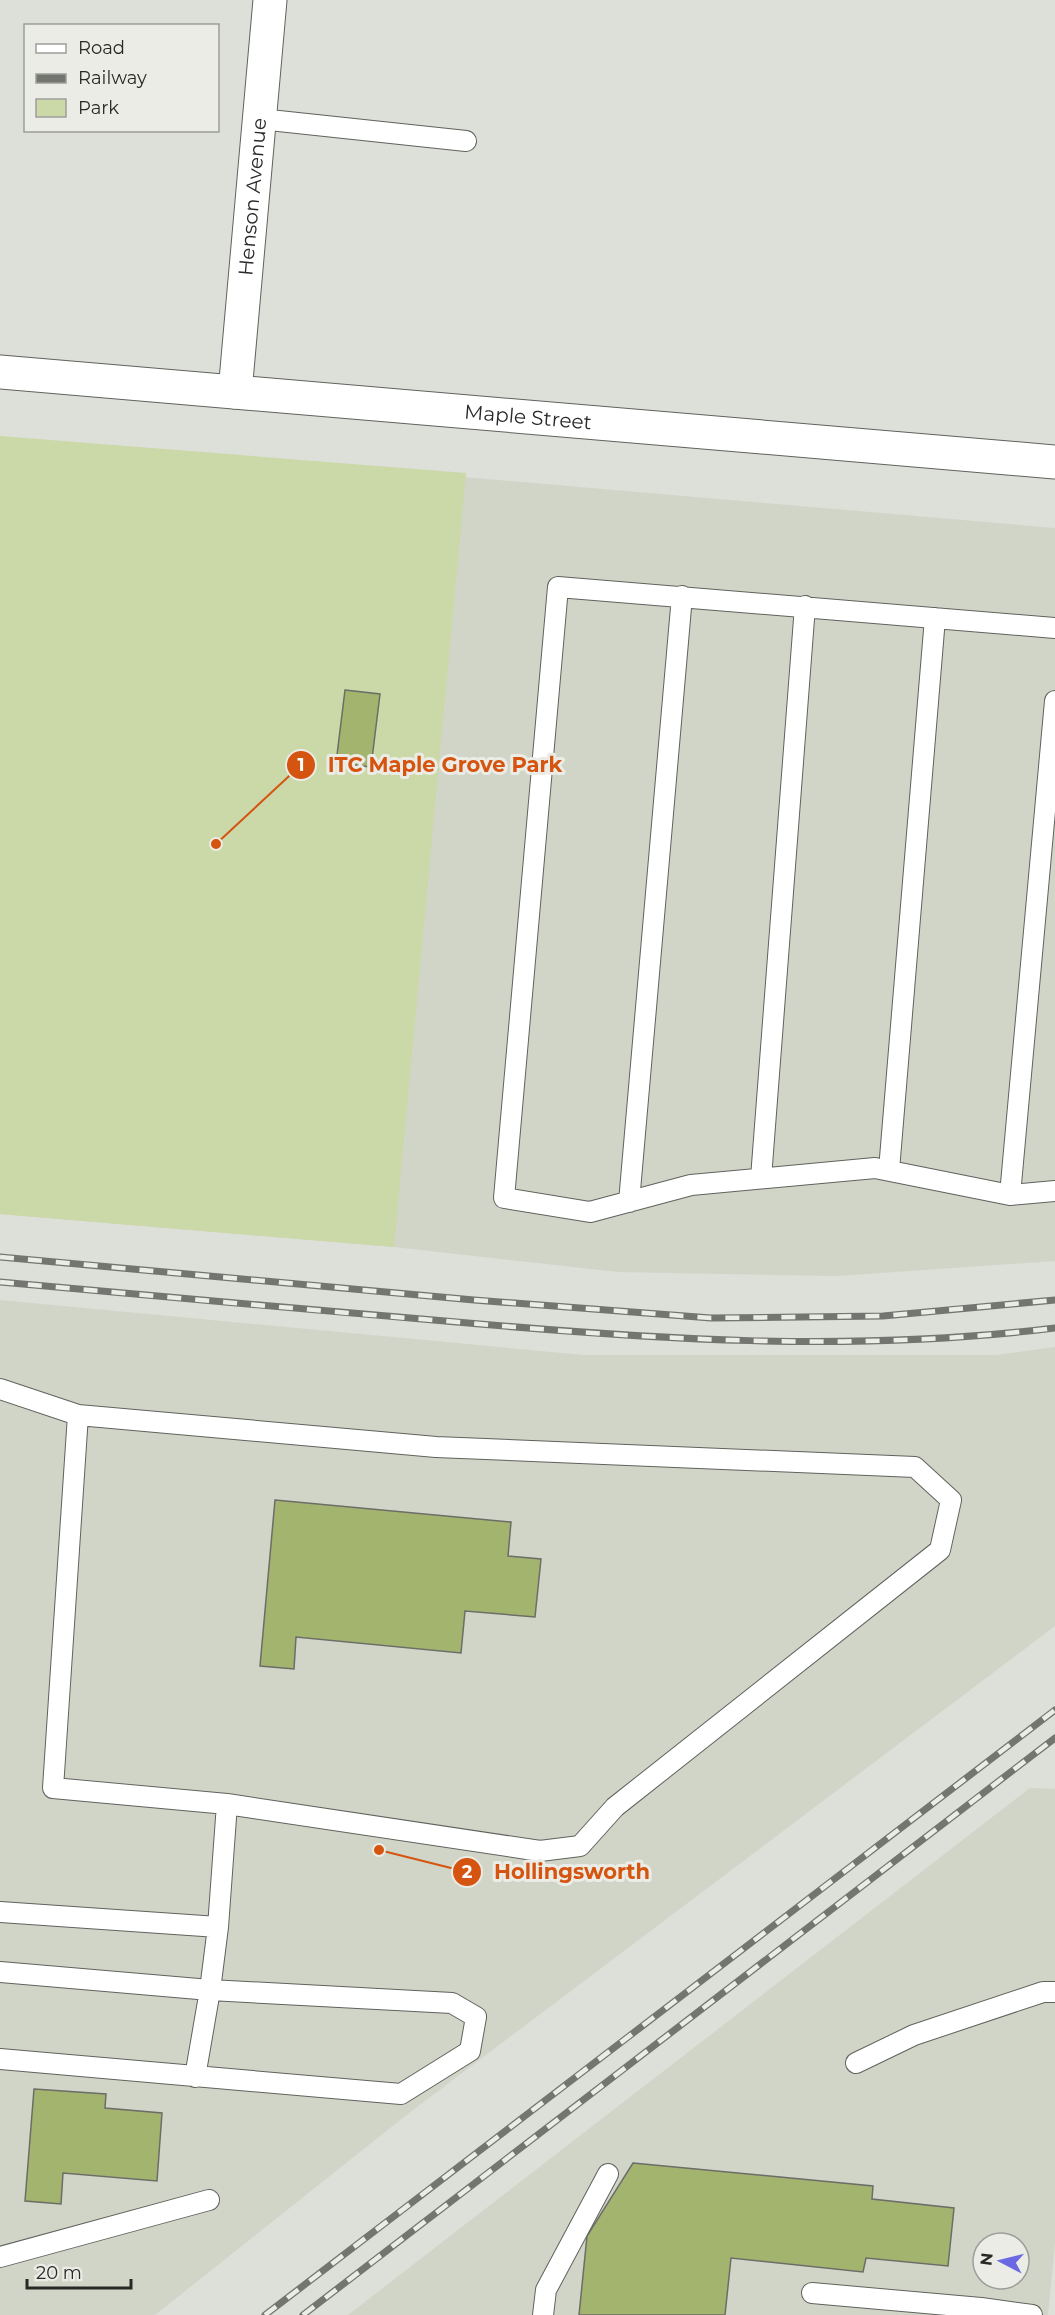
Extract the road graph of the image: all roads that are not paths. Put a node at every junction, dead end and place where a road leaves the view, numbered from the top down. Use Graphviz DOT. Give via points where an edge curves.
graph roads {
  1 [pos="270,0"];
  2 [pos="260,119"];
  3 [pos="466,141"];
  4 [pos="0,372"];
  5 [pos="235,392"];
  6 [pos="1055,462"];
  7 [pos="682,596"];
  8 [pos="805,606"];
  9 [pos="935,618"];
  10 [pos="1055,628"];
  11 [pos="1055,701"];
  12 [pos="889,1170"];
  13 [pos="760,1178"];
  14 [pos="1055,1191"];
  15 [pos="1010,1195"];
  16 [pos="629,1202"];
  17 [pos="0,1389"];
  18 [pos="78,1415"];
  19 [pos="227,1804"];
  20 [pos="0,1912"];
  21 [pos="218,1927"];
  22 [pos="0,1972"];
  23 [pos="210,1990"];
  24 [pos="1055,1992"];
  25 [pos="0,2059"];
  26 [pos="856,2063"];
  27 [pos="195,2077"];
  28 [pos="608,2174"];
  29 [pos="209,2200"];
  30 [pos="0,2257"];
  31 [pos="812,2293"];
  32 [pos="981,2312"];
  33 [pos="543,2315"];
  34 [pos="1032,2315"];
  1 -- 2 [label="street, Henson Avenue"];
  2 -- 3 [label="lane"];
  2 -- 5 [label="street, Henson Avenue"];
  4 -- 5 [label="street, Maple Street"];
  5 -- 6 [label="street, Maple Street"];
  7 -- 8 [label="lane"];
  7 -- 16 [label="lane"];
  7 -- 16 [label="lane" via="558,587 504,1198 590,1212"];
  8 -- 9 [label="lane"];
  8 -- 13 [label="lane"];
  9 -- 10 [label="lane"];
  9 -- 12 [label="lane"];
  11 -- 15 [label="lane"];
  12 -- 13 [label="lane"];
  12 -- 15 [label="lane"];
  13 -- 16 [label="lane" via="691,1185"];
  14 -- 15 [label="lane"];
  17 -- 18 [label="lane"];
  18 -- 19 [label="lane" via="53,1788"];
  18 -- 19 [label="lane" via="436,1447 915,1467 951,1500 940,1550 615,1808 580,1846 540,1851"];
  19 -- 21 [label="lane"];
  20 -- 21 [label="lane"];
  21 -- 23 [label="lane"];
  22 -- 23 [label="lane"];
  23 -- 27 [label="lane"];
  23 -- 27 [label="lane" via="452,2003 476,2017 470,2051 401,2094"];
  24 -- 26 [label="lane" via="1043,1992 915,2035"];
  25 -- 27 [label="lane"];
  28 -- 33 [label="lane" via="546,2290"];
  29 -- 30 [label="lane"];
  31 -- 32 [label="lane"];
  32 -- 34 [label="lane"];
}
